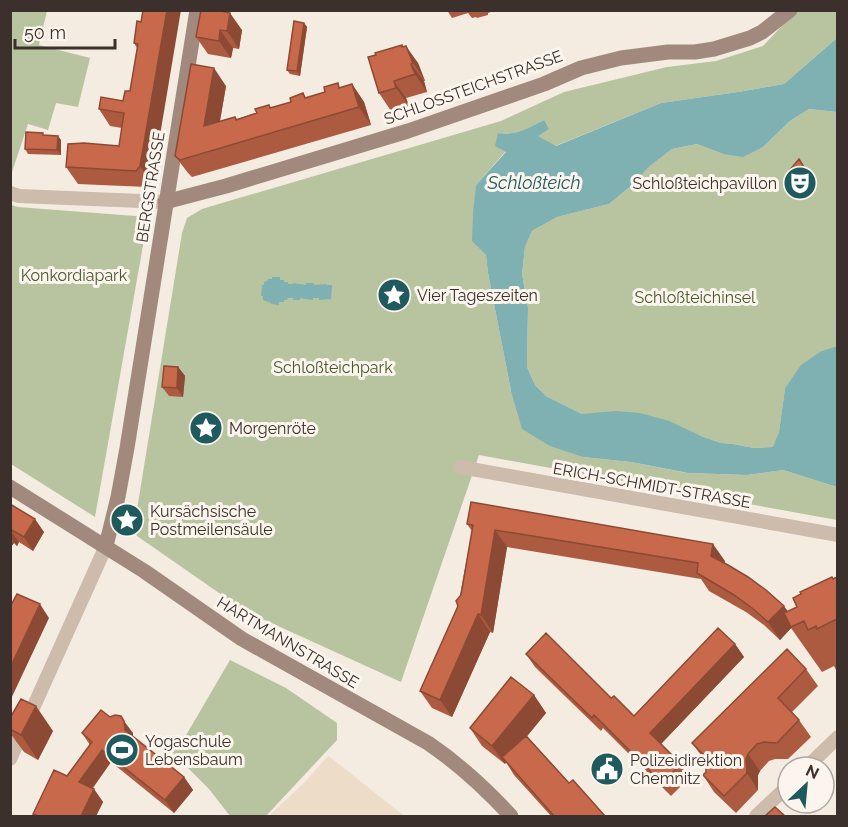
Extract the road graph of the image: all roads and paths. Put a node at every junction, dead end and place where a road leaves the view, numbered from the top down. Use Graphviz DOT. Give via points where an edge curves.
graph roads {
  1 [pos="197,10"];
  2 [pos="790,10"];
  3 [pos="10,193"];
  4 [pos="165,202"];
  5 [pos="460,467"];
  6 [pos="10,487"];
  7 [pos="837,536"];
  8 [pos="106,546"];
  9 [pos="837,737"];
  10 [pos="819,755"];
  11 [pos="10,759"];
  12 [pos="776,797"];
  13 [pos="511,816"];
  14 [pos="756,816"];
  1 -- 4 [label="main road, BERGSTRASSE"];
  2 -- 4 [label="main road, SCHLOSSTEICHSTRASSE" via="750,38 714,49 621,58 581,68 408,131"];
  3 -- 4 [label="street"];
  4 -- 8 [label="main road, BERGSTRASSE" via="125,458"];
  5 -- 7 [label="street, ERICH-SCHMIDT-STRASSE"];
  6 -- 8 [label="main road, HARTMANNSTRASSE"];
  8 -- 11 [label="street"];
  8 -- 13 [label="main road, HARTMANNSTRASSE" via="242,639 428,743 473,778"];
  9 -- 10 [label="street"];
  12 -- 14 [label="street"];
}
